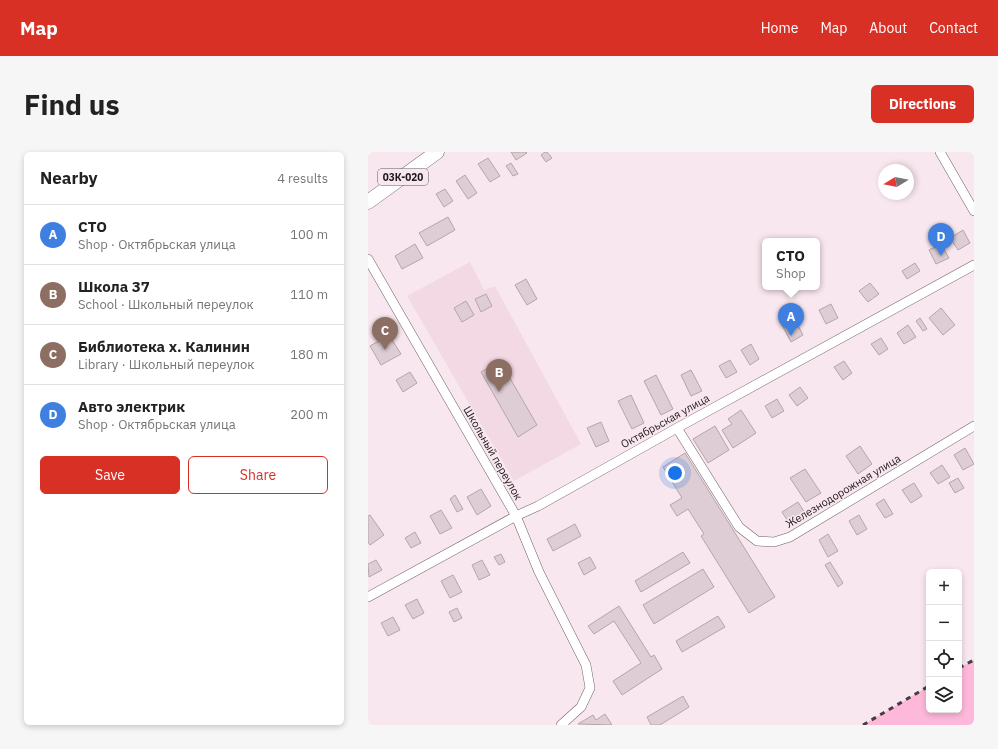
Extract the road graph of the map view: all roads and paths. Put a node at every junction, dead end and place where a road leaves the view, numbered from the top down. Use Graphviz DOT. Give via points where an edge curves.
graph roads {
  1 [pos="437,152"];
  2 [pos="940,152"];
  3 [pos="368,202"];
  4 [pos="974,211"];
  5 [pos="368,259"];
  6 [pos="974,265"];
  7 [pos="974,426"];
  8 [pos="677,428"];
  9 [pos="516,516"];
  10 [pos="368,597"];
  11 [pos="562,725"];
  1 -- 3 [label="main road, 03К-020"];
  2 -- 4 [label="street"];
  5 -- 9 [label="street, Школьный переулок"];
  6 -- 8 [label="street, Октябрьская улица"];
  7 -- 8 [label="street, Железнодорожная улица" via="790,537 774,542 757,541 739,527"];
  8 -- 9 [label="street, Октябрьская улица"];
  9 -- 10 [label="street, Октябрьская улица"];
  9 -- 11 [label="street, Школьный переулок" via="539,572 586,665 590,688 581,708"];
}
